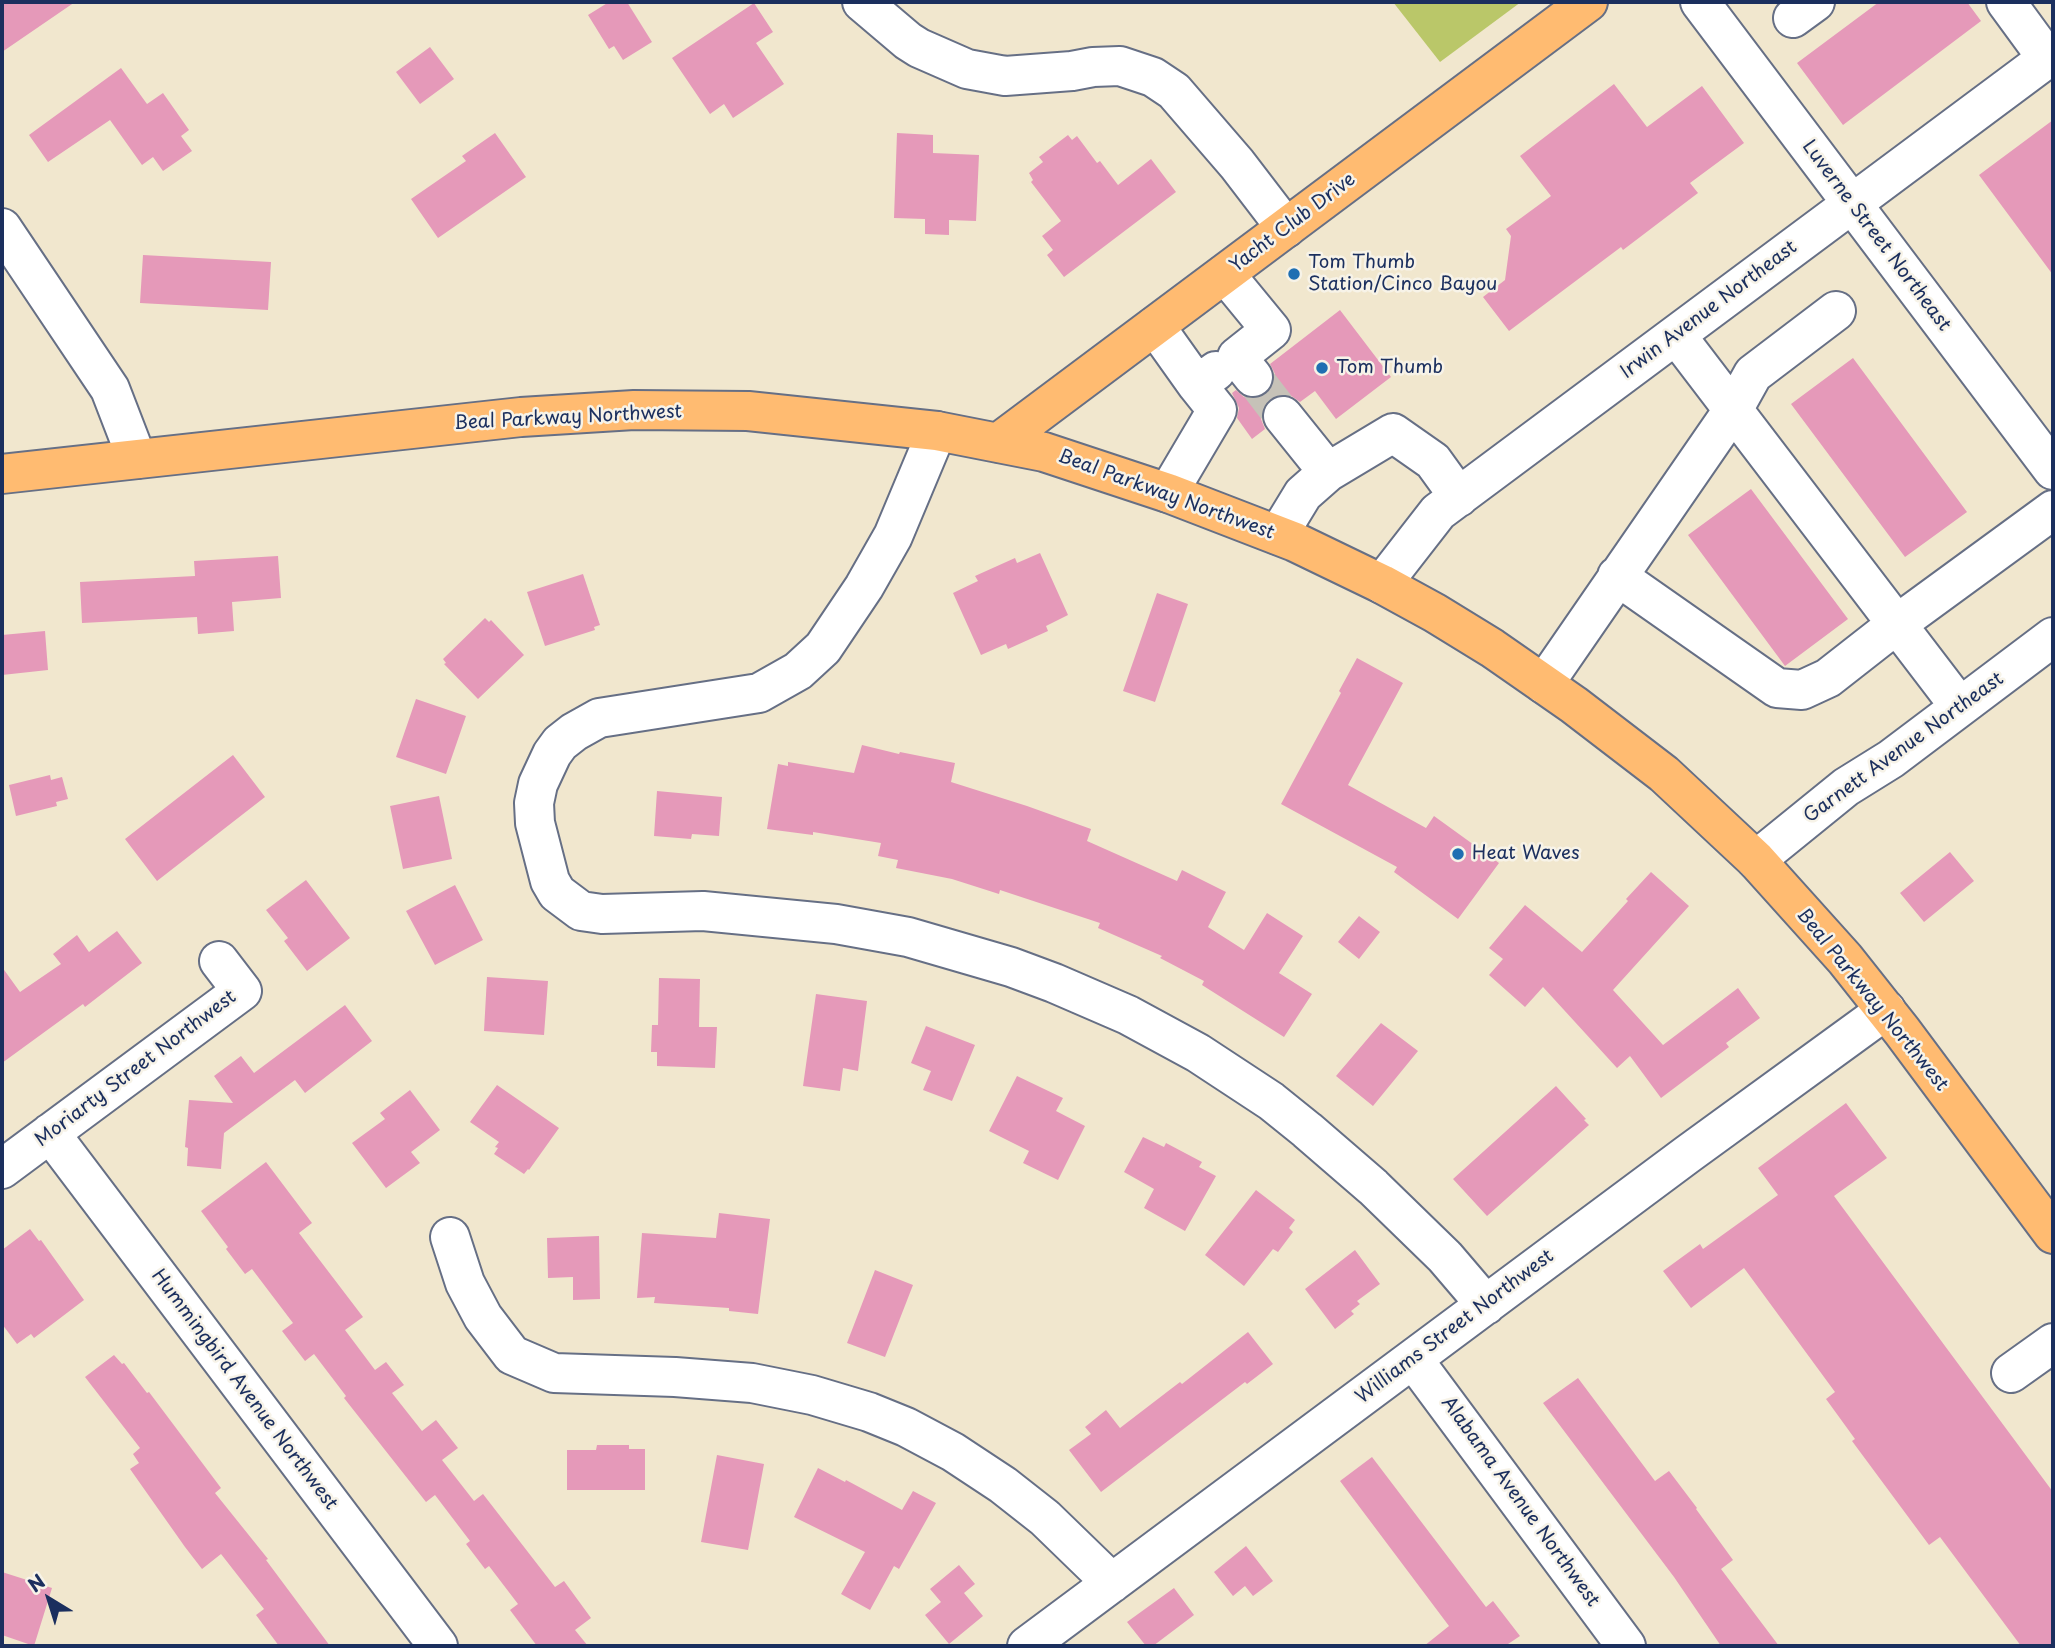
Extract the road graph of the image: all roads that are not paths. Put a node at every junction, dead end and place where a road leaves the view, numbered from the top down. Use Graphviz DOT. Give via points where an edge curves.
graph roads {
  1 [pos="862,2"];
  2 [pos="1588,2"];
  3 [pos="1700,2"];
  4 [pos="2006,2"];
  5 [pos="2050,56"];
  6 [pos="1852,203"];
  7 [pos="2,228"];
  8 [pos="1286,228"];
  9 [pos="1225,274"];
  10 [pos="1836,311"];
  11 [pos="1155,326"];
  12 [pos="1675,335"];
  13 [pos="1197,385"];
  14 [pos="1733,410"];
  15 [pos="1283,416"];
  16 [pos="937,431"];
  17 [pos="998,443"];
  18 [pos="137,459"];
  19 [pos="2053,470"];
  20 [pos="1328,472"];
  21 [pos="2,474"];
  22 [pos="1168,493"];
  23 [pos="1459,497"];
  24 [pos="2053,510"];
  25 [pos="1278,535"];
  26 [pos="1617,576"];
  27 [pos="1382,584"];
  28 [pos="1897,624"];
  29 [pos="2053,637"];
  30 [pos="1544,684"];
  31 [pos="1960,707"];
  32 [pos="1756,860"];
  33 [pos="219,961"];
  34 [pos="1885,1010"];
  35 [pos="50,1133"];
  36 [pos="2,1169"];
  37 [pos="2051,1225"];
  38 [pos="450,1237"];
  39 [pos="1486,1304"];
  40 [pos="2053,1343"];
  41 [pos="1413,1359"];
  42 [pos="2011,1373"];
  43 [pos="1112,1583"];
  44 [pos="1036,1643"];
  45 [pos="438,1646"];
  46 [pos="1626,1646"];
  1 -- 8 [label="street" via="908,41 967,69 1005,76 1120,66 1153,76 1183,102"];
  2 -- 8 [label="main road, Yacht Club Drive"];
  3 -- 6 [label="street, Luverne Street Northeast"];
  4 -- 5 [label="street"];
  5 -- 6 [label="street, Irwin Avenue Northeast"];
  6 -- 12 [label="street, Irwin Avenue Northeast"];
  6 -- 19 [label="street, Luverne Street Northeast"];
  7 -- 18 [label="street" via="110,388"];
  8 -- 9 [label="main road, Yacht Club Drive"];
  9 -- 11 [label="main road, Yacht Club Drive"];
  9 -- 13 [label="street" via="1271,330 1245,367"];
  10 -- 14 [label="street" via="1753,374"];
  11 -- 13 [label="street"];
  11 -- 17 [label="main road, Yacht Club Drive"];
  12 -- 14 [label="street"];
  12 -- 23 [label="street, Irwin Avenue Northeast"];
  13 -- 22 [label="street" via="1217,410"];
  14 -- 26 [label="street"];
  14 -- 28 [label="street"];
  15 -- 20 [label="street"];
  16 -- 17 [label="main road, Beal Parkway Northwest"];
  16 -- 18 [label="main road, Beal Parkway Northwest" via="748,411 634,410 521,417"];
  16 -- 39 [label="street" via="893,536 864,587 823,648 798,671 759,693 599,718 561,743 538,784 534,803 550,881 581,911 703,911 836,924 908,937 1011,967 1128,1015 1198,1054 1307,1130 1373,1187"];
  17 -- 22 [label="main road, Beal Parkway Northwest" via="1044,452"];
  18 -- 21 [label="main road, Beal Parkway Northwest"];
  20 -- 23 [label="street" via="1393,433 1433,461"];
  20 -- 25 [label="street" via="1303,494"];
  22 -- 25 [label="main road, Beal Parkway Northwest"];
  23 -- 27 [label="street, Irwin Avenue Northeast" via="1438,512"];
  24 -- 28 [label="street"];
  25 -- 27 [label="main road, Beal Parkway Northwest"];
  26 -- 28 [label="street" via="1777,688 1802,690 1828,678"];
  26 -- 30 [label="street"];
  27 -- 30 [label="main road, Beal Parkway Northwest"];
  28 -- 31 [label="street"];
  29 -- 31 [label="street, Garnett Avenue Northeast"];
  30 -- 32 [label="main road, Beal Parkway Northwest" via="1664,774"];
  31 -- 32 [label="street, Garnett Avenue Northeast" via="1846,787"];
  32 -- 34 [label="main road, Beal Parkway Northwest"];
  33 -- 35 [label="street, Moriarty Street Northwest" via="242,991"];
  34 -- 37 [label="main road, Beal Parkway Northwest"];
  34 -- 39 [label="street, Williams Street Northwest"];
  35 -- 36 [label="street, Moriarty Street Northwest"];
  35 -- 45 [label="street, Hummingbird Avenue Northwest"];
  38 -- 43 [label="street" via="482,1317 512,1355 554,1373 752,1383 869,1412 953,1452 1003,1485 1045,1518"];
  39 -- 41 [label="street, Williams Street Northwest"];
  40 -- 42 [label="street"];
  41 -- 43 [label="street, Williams Street Northwest"];
  41 -- 46 [label="street, Alabama Avenue Northwest"];
  43 -- 44 [label="street, Williams Street Northwest"];
}
